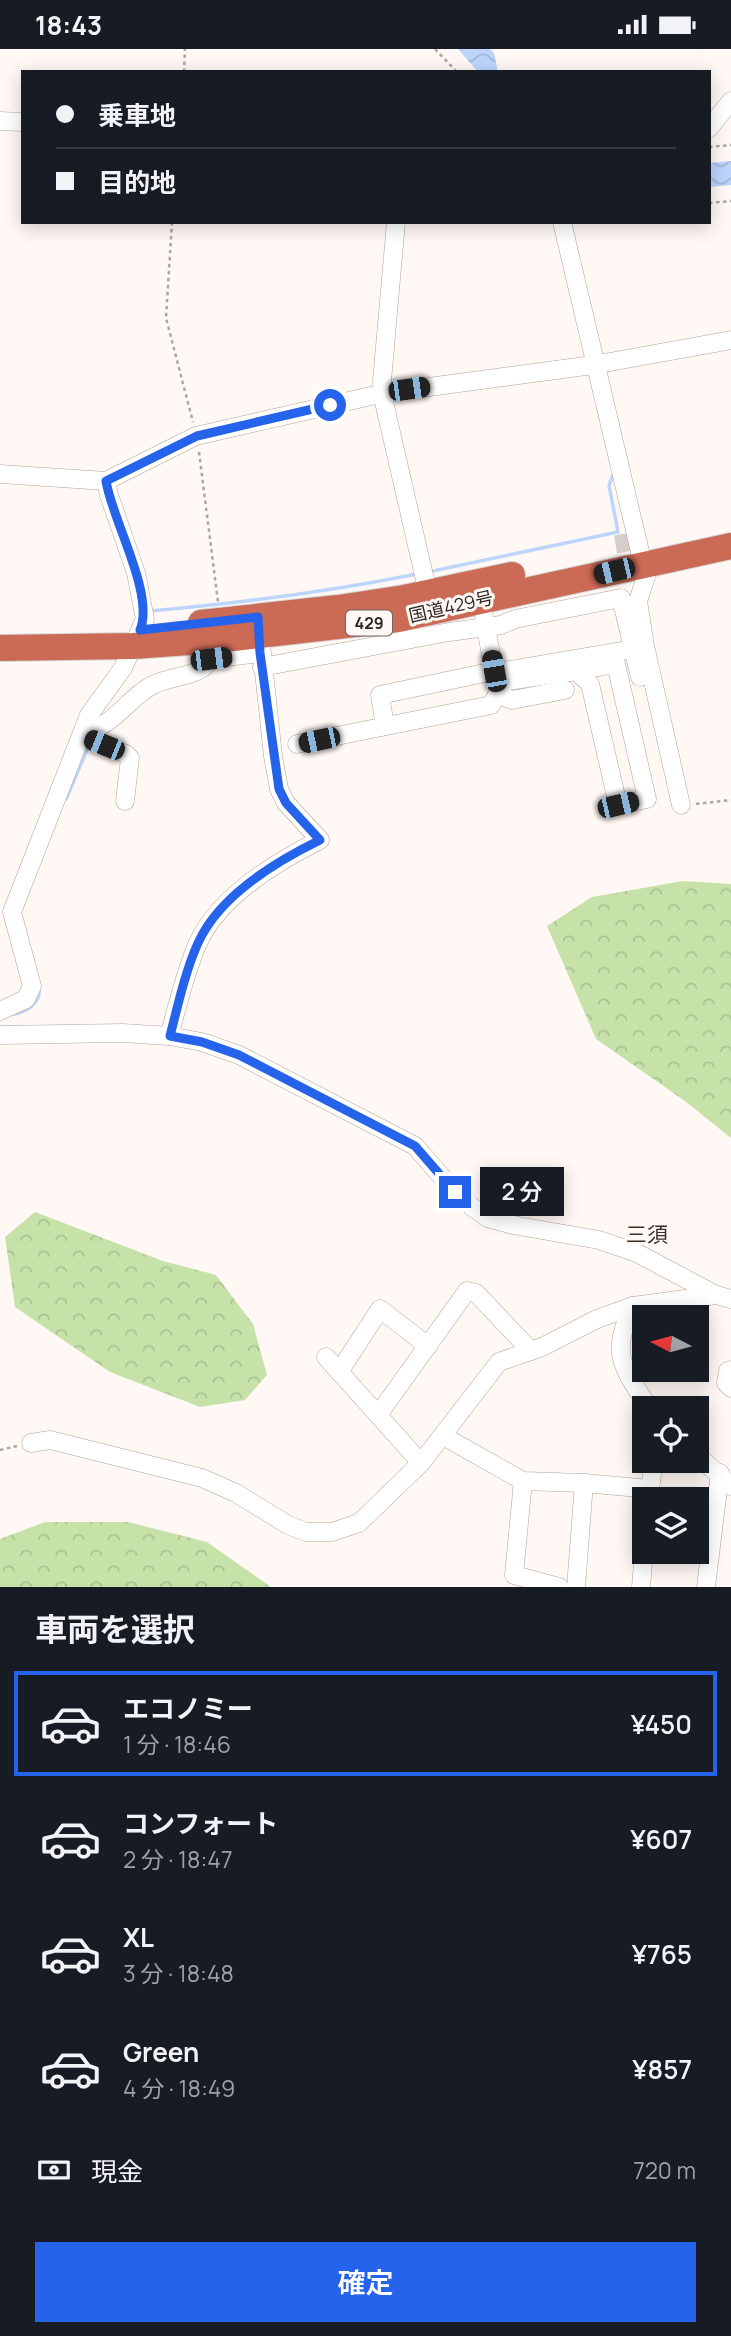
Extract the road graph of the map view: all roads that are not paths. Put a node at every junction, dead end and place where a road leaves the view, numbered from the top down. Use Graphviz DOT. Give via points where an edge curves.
graph roads {
  1 [pos="731,101"];
  2 [pos="0,121"];
  3 [pos="21,122"];
  4 [pos="711,126"];
  5 [pos="396,224"];
  6 [pos="562,224"];
  7 [pos="731,340"];
  8 [pos="593,365"];
  9 [pos="384,393"];
  10 [pos="0,474"];
  11 [pos="106,481"];
  12 [pos="731,530"];
  13 [pos="731,546"];
  14 [pos="628,566"];
  15 [pos="425,580"];
  16 [pos="480,591"];
  17 [pos="486,627"];
  18 [pos="0,631"];
  19 [pos="217,631"];
  20 [pos="136,638"];
  21 [pos="260,643"];
  22 [pos="0,648"];
  23 [pos="639,648"];
  24 [pos="576,671"];
  25 [pos="498,680"];
  26 [pos="565,690"];
  27 [pos="385,726"];
  28 [pos="84,733"];
  29 [pos="297,744"];
  30 [pos="125,801"];
  31 [pos="680,801"];
  32 [pos="0,1011"];
  33 [pos="0,1035"];
  34 [pos="170,1036"];
  35 [pos="724,1297"];
  36 [pos="643,1305"];
  37 [pos="632,1306"];
  38 [pos="632,1308"];
  39 [pos="428,1346"];
  40 [pos="531,1350"];
  41 [pos="326,1357"];
  42 [pos="731,1370"];
  43 [pos="339,1372"];
  44 [pos="632,1382"];
  45 [pos="731,1388"];
  46 [pos="378,1415"];
  47 [pos="443,1436"];
  48 [pos="31,1443"];
  49 [pos="421,1463"];
  50 [pos="709,1466"];
  51 [pos="725,1480"];
  52 [pos="523,1481"];
  53 [pos="584,1483"];
  54 [pos="632,1491"];
  55 [pos="644,1564"];
  56 [pos="559,1587"];
  57 [pos="576,1587"];
  58 [pos="641,1587"];
  59 [pos="706,1587"];
  1 -- 4 [label="street"];
  2 -- 3 [label="street"];
  5 -- 9 [label="street"];
  6 -- 8 [label="street"];
  7 -- 8 [label="street"];
  8 -- 9 [label="street"];
  8 -- 14 [label="street" via="621,475"];
  9 -- 11 [label="street" via="197,436"];
  9 -- 15 [label="street"];
  10 -- 11 [label="street"];
  11 -- 20 [label="street" via="136,573 145,619"];
  12 -- 14 [label="highway, 国道429号 / 429"];
  13 -- 14 [label="highway, 国道429号 / 429"];
  14 -- 16 [label="highway, 国道429号 / 429"];
  14 -- 17 [label="street" via="515,619"];
  14 -- 23 [label="street"];
  14 -- 23 [label="street" via="646,577 638,601"];
  15 -- 16 [label="highway, 国道429号 / 429"];
  15 -- 21 [label="highway, 国道429号 / 429" via="338,608"];
  16 -- 17 [label="street"];
  16 -- 21 [label="highway, 国道429号 / 429" via="398,619"];
  17 -- 21 [label="street"];
  17 -- 25 [label="street"];
  18 -- 20 [label="highway, 国道429号 / 429"];
  19 -- 20 [label="highway, 国道429号 / 429"];
  19 -- 21 [label="highway, 国道429号 / 429"];
  19 -- 28 [label="street" via="198,670 156,683 96,730"];
  20 -- 22 [label="highway, 国道429号 / 429"];
  20 -- 28 [label="street" via="122,668 89,715"];
  21 -- 34 [label="street" via="279,789 320,840 265,871 213,919 187,971"];
  23 -- 25 [label="street"];
  23 -- 31 [label="street"];
  24 -- 24 [label="street" via="590,684 618,805 647,799 616,664"];
  24 -- 25 [label="street"];
  25 -- 26 [label="street" via="512,700"];
  25 -- 27 [label="street" via="491,705"];
  25 -- 27 [label="street" via="380,695"];
  27 -- 29 [label="street"];
  28 -- 30 [label="street" via="130,758"];
  28 -- 32 [label="street" via="12,912 32,986 30,994"];
  33 -- 34 [label="street"];
  34 -- 35 [label="street" via="239,1055 415,1146 455,1192 488,1218 599,1240 637,1253"];
  35 -- 36 [label="street"];
  37 -- 40 [label="street"];
  38 -- 44 [label="street" via="624,1324 620,1357"];
  39 -- 40 [label="street" via="467,1291 476,1293"];
  39 -- 43 [label="street" via="380,1309"];
  39 -- 46 [label="street"];
  40 -- 47 [label="street" via="499,1362"];
  41 -- 43 [label="street"];
  42 -- 45 [label="street" via="726,1383"];
  43 -- 46 [label="street"];
  46 -- 49 [label="street"];
  47 -- 49 [label="street"];
  47 -- 52 [label="street"];
  48 -- 49 [label="street" via="50,1440 202,1478 306,1532 332,1532 359,1523"];
  50 -- 51 [label="street"];
  51 -- 59 [label="street"];
  52 -- 53 [label="street"];
  52 -- 56 [label="street" via="514,1575"];
  53 -- 54 [label="street"];
  53 -- 57 [label="street"];
  55 -- 58 [label="street"];
}
